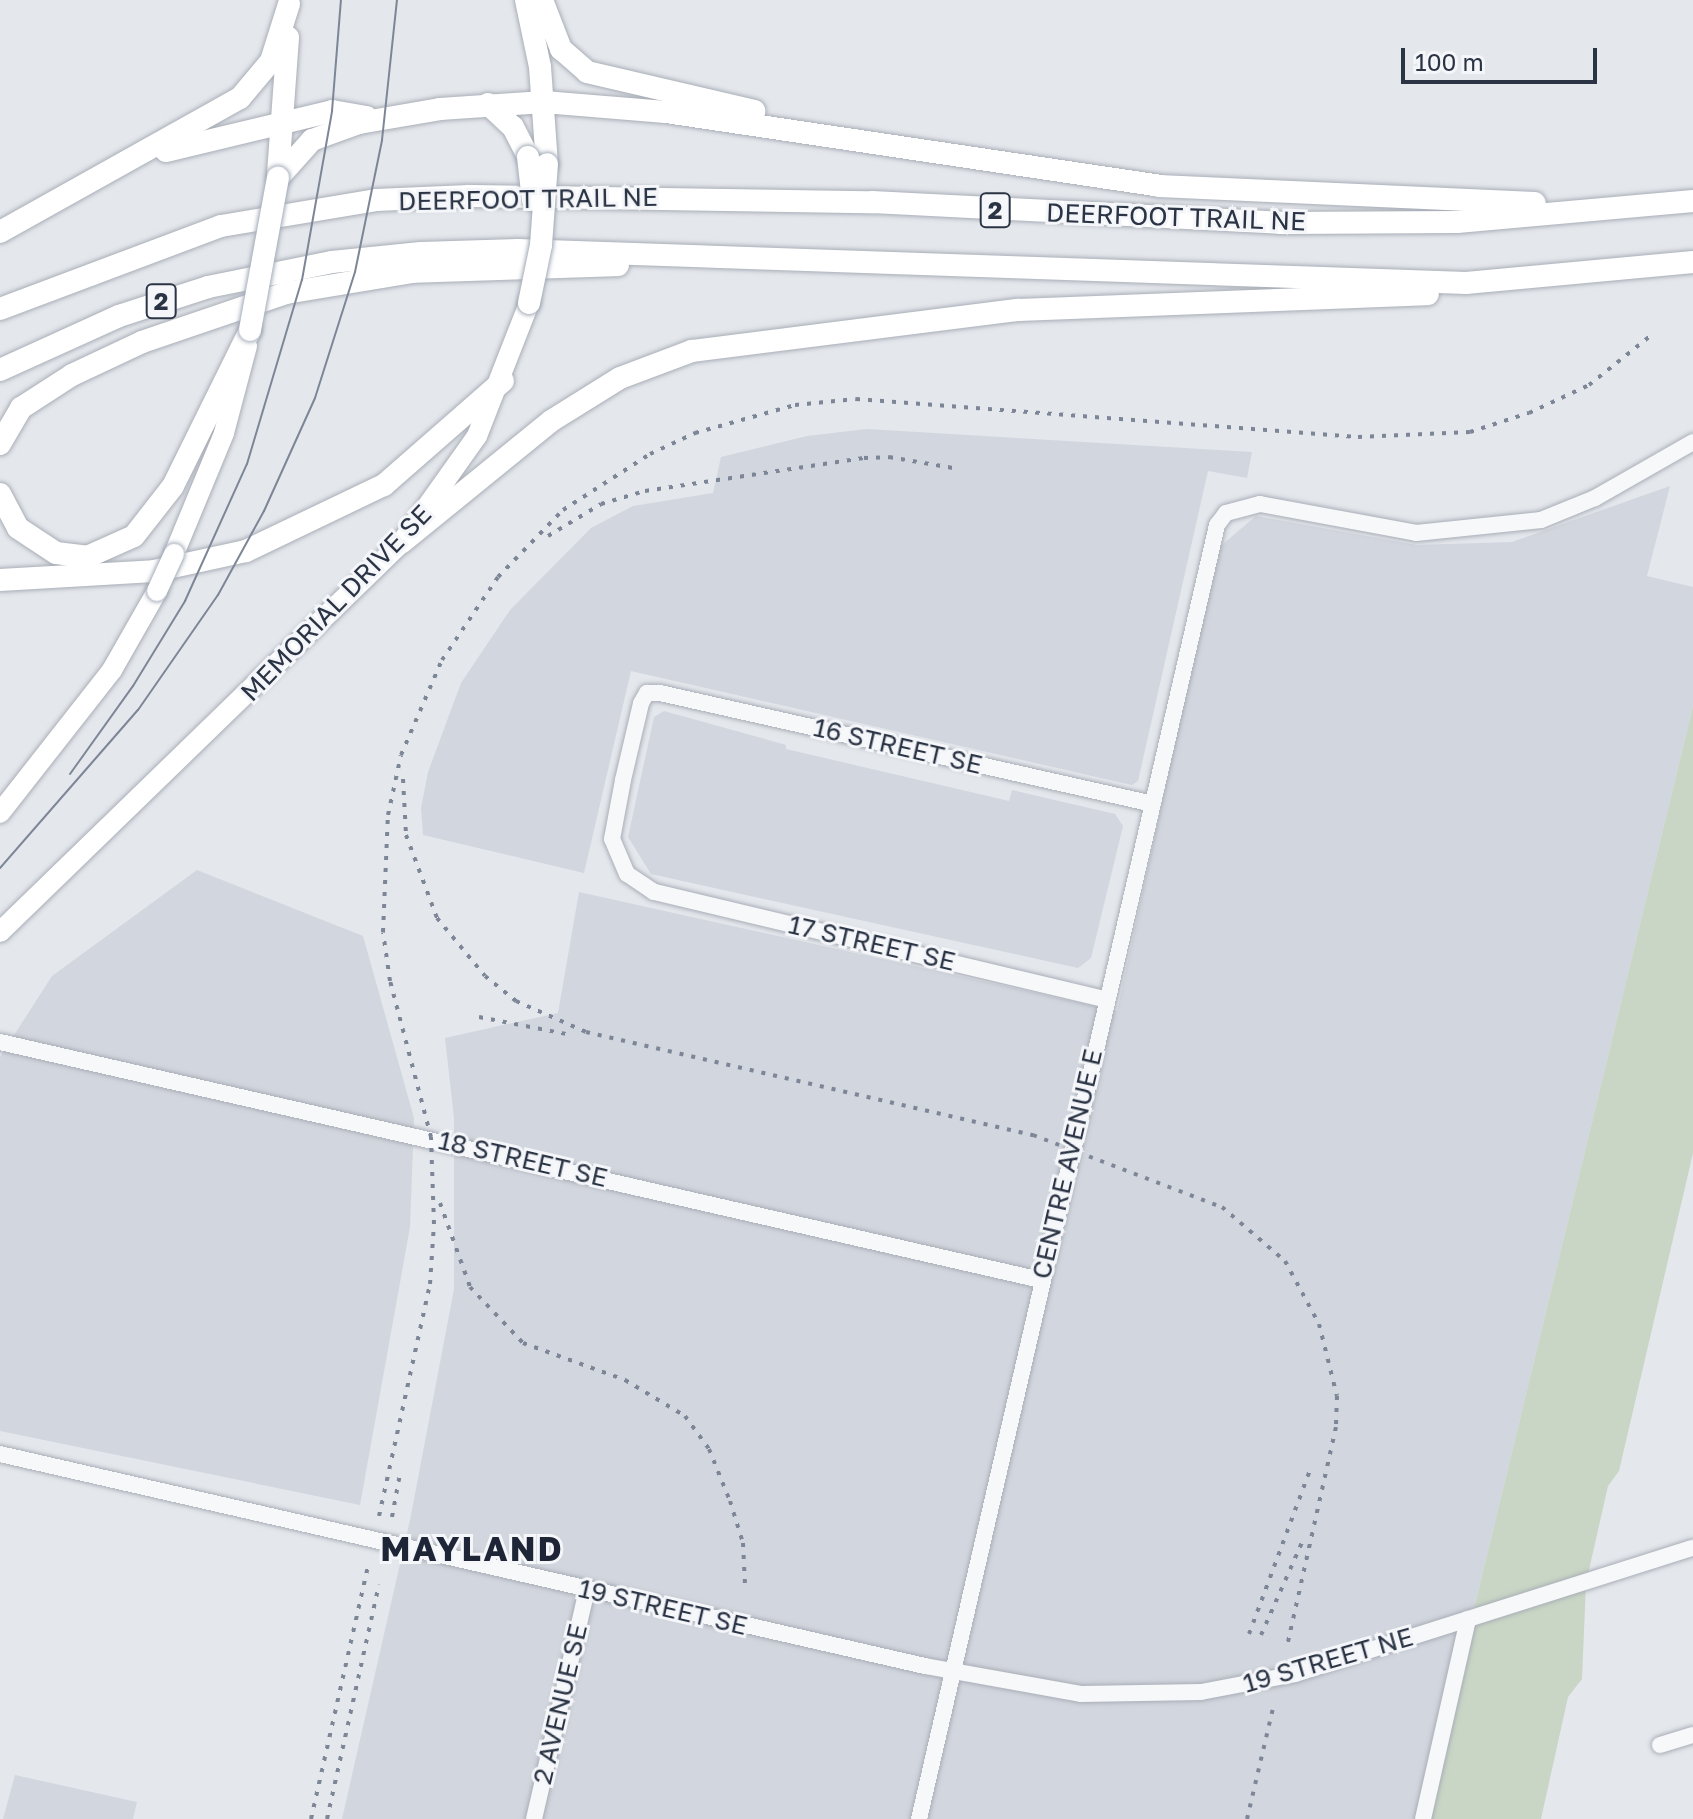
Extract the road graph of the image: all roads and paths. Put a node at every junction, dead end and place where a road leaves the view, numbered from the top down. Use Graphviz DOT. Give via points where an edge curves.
graph roads {
  1 [pos="526,0"];
  2 [pos="542,0"];
  3 [pos="290,2"];
  4 [pos="543,29"];
  5 [pos="544,102"];
  6 [pos="488,104"];
  7 [pos="375,119"];
  8 [pos="283,120"];
  9 [pos="956,155"];
  10 [pos="135,160"];
  11 [pos="537,160"];
  12 [pos="278,178"];
  13 [pos="1693,201"];
  14 [pos="1668,205"];
  15 [pos="0,232"];
  16 [pos="666,258"];
  17 [pos="1693,262"];
  18 [pos="1466,283"];
  19 [pos="529,303"];
  20 [pos="0,309"];
  21 [pos="250,330"];
  22 [pos="0,370"];
  23 [pos="503,381"];
  24 [pos="1693,442"];
  25 [pos="0,444"];
  26 [pos="0,494"];
  27 [pos="401,543"];
  28 [pos="0,580"];
  29 [pos="1149,803"];
  30 [pos="0,813"];
  31 [pos="641,886"];
  32 [pos="0,932"];
  33 [pos="1104,999"];
  34 [pos="2,1042"];
  35 [pos="1041,1280"];
  36 [pos="0,1454"];
  37 [pos="1693,1548"];
  38 [pos="587,1589"];
  39 [pos="1468,1619"];
  40 [pos="952,1673"];
  41 [pos="1693,1735"];
  42 [pos="1660,1745"];
  43 [pos="534,1819"];
  44 [pos="919,1819"];
  45 [pos="1423,1819"];
  1 -- 4 [label="highway"];
  2 -- 4 [label="highway"];
  3 -- 8 [label="highway"];
  3 -- 10 [label="highway" via="271,61 253,87"];
  4 -- 5 [label="highway, MEMORIAL DRIVE SE"];
  4 -- 9 [label="highway" via="587,72"];
  5 -- 6 [label="highway"];
  5 -- 9 [label="highway" via="666,112"];
  5 -- 11 [label="highway, MEMORIAL DRIVE SE"];
  6 -- 7 [label="highway"];
  6 -- 11 [label="highway"];
  7 -- 8 [label="highway" via="332,111"];
  7 -- 12 [label="highway" via="312,140"];
  8 -- 10 [label="highway"];
  8 -- 12 [label="highway"];
  9 -- 14 [label="highway" via="1159,186"];
  10 -- 15 [label="highway"];
  11 -- 19 [label="highway, MEMORIAL DRIVE SE, bridge" via="541,245"];
  12 -- 21 [label="highway, bridge"];
  13 -- 14 [label="highway, DEERFOOT TRAIL NE / 2"];
  14 -- 20 [label="highway, DEERFOOT TRAIL NE / 2" via="1457,222 1295,223 668,197 469,196 322,206 221,226"];
  16 -- 18 [label="highway, DEERFOOT TRAIL NE / 2"];
  16 -- 22 [label="highway, DEERFOOT TRAIL NE / 2" via="518,250 332,262 174,296 70,335"];
  16 -- 25 [label="highway" via="598,268 411,272 286,293 157,336 72,375 21,408"];
  17 -- 18 [label="highway, DEERFOOT TRAIL NE / 2"];
  18 -- 27 [label="highway" via="1419,297 1017,310 692,351 620,378 551,421"];
  19 -- 23 [label="main road, MEMORIAL DRIVE SE"];
  21 -- 26 [label="highway" via="173,486 134,536 87,557 56,553 18,528"];
  21 -- 30 [label="main road, bridge" via="224,433 157,591 112,670"];
  23 -- 27 [label="main road, MEMORIAL DRIVE SE" via="462,464"];
  23 -- 28 [label="highway" via="384,485 246,551 154,571"];
  24 -- 29 [label="street, CENTRE AVENUE E" via="1595,498 1541,520 1428,533 1260,504 1226,513 1210,540"];
  27 -- 32 [label="main road, MEMORIAL DRIVE SE"];
  29 -- 31 [label="street, 16 STREET SE" via="647,693 637,717 612,839 627,874"];
  29 -- 33 [label="street, CENTRE AVENUE E"];
  31 -- 33 [label="street, 17 STREET SE" via="668,897"];
  33 -- 35 [label="street, CENTRE AVENUE E"];
  34 -- 35 [label="street, 18 STREET SE"];
  35 -- 40 [label="street, CENTRE AVENUE E"];
  36 -- 38 [label="street, 19 STREET SE"];
  37 -- 39 [label="street, 19 STREET NE"];
  38 -- 40 [label="street, 19 STREET SE"];
  38 -- 43 [label="street, 2 AVENUE SE"];
  39 -- 40 [label="street, 19 STREET NE" via="1295,1674 1190,1693 1081,1694"];
  39 -- 45 [label="street"];
  40 -- 44 [label="street, CENTRE AVENUE E"];
  41 -- 42 [label="street"];
}
